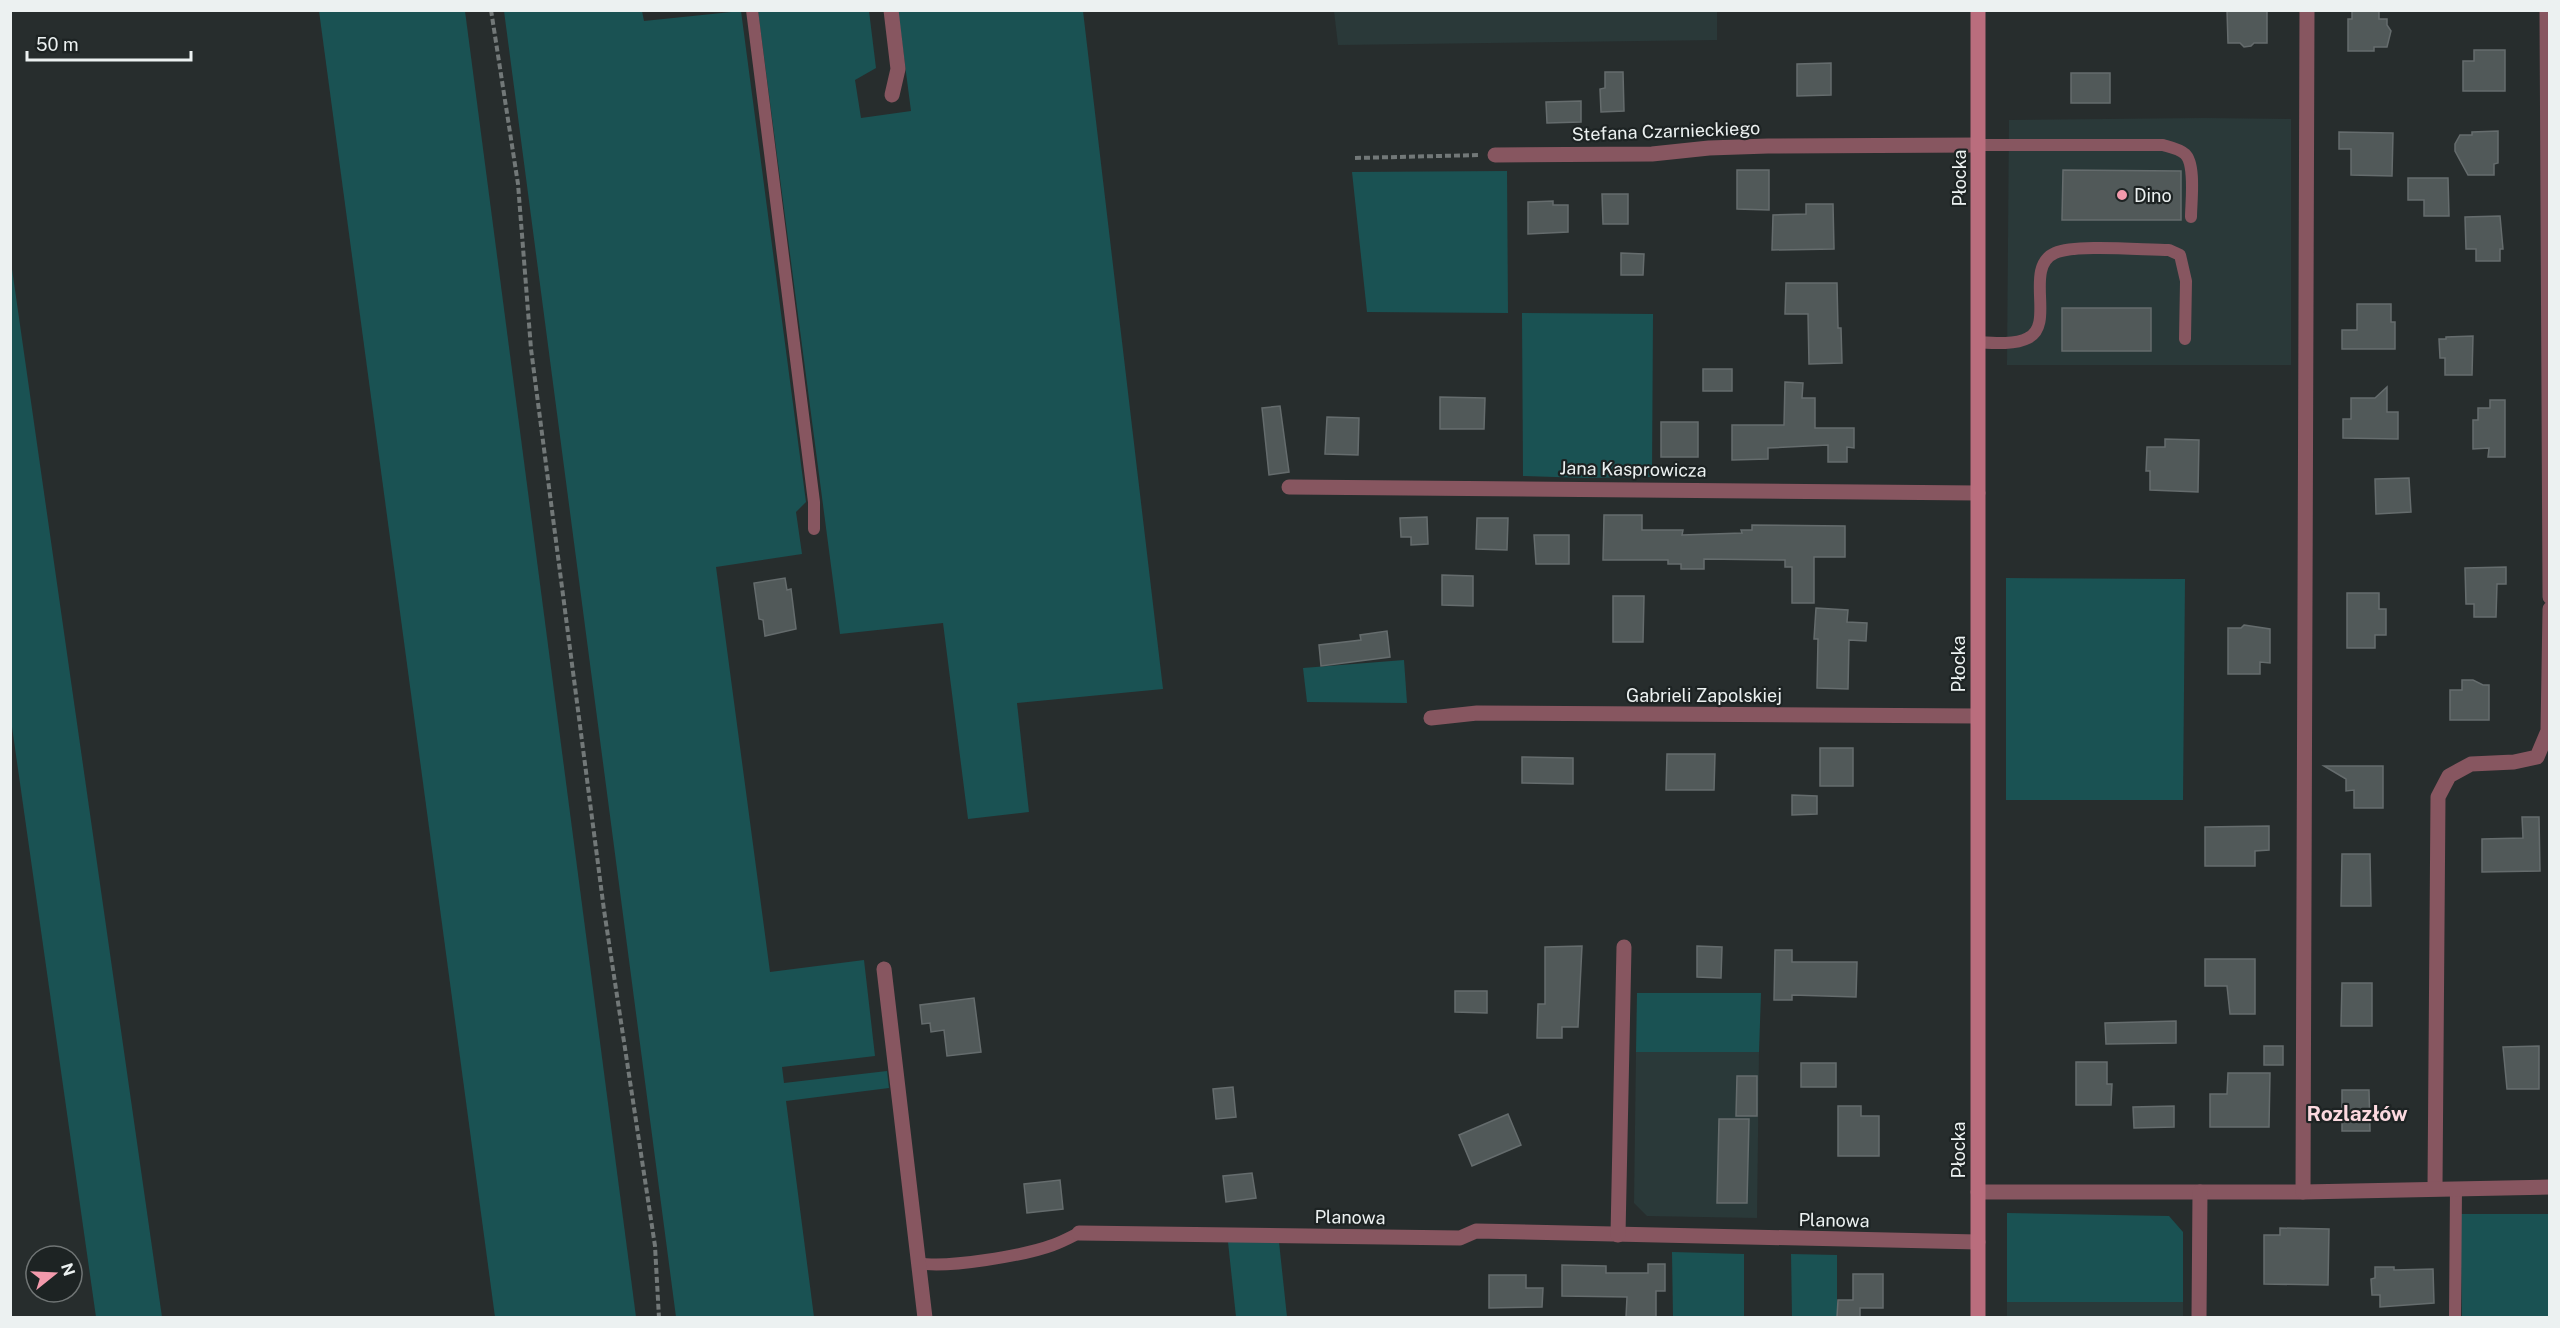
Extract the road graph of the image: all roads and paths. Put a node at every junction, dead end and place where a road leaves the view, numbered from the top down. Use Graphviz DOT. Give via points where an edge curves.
graph roads {
  1 [pos="492,10"];
  2 [pos="752,10"];
  3 [pos="891,10"];
  4 [pos="1978,10"];
  5 [pos="2307,10"];
  6 [pos="2547,10"];
  7 [pos="892,95"];
  8 [pos="1978,145"];
  9 [pos="1495,154"];
  10 [pos="1354,158"];
  11 [pos="2191,217"];
  12 [pos="2185,339"];
  13 [pos="1978,342"];
  14 [pos="1289,487"];
  15 [pos="1978,492"];
  16 [pos="814,529"];
  17 [pos="2550,597"];
  18 [pos="2550,609"];
  19 [pos="1977,716"];
  20 [pos="1431,718"];
  21 [pos="1624,947"];
  22 [pos="884,969"];
  23 [pos="2550,1187"];
  24 [pos="2435,1188"];
  25 [pos="2456,1188"];
  26 [pos="1978,1192"];
  27 [pos="2200,1192"];
  28 [pos="2303,1192"];
  29 [pos="1079,1233"];
  30 [pos="1618,1235"];
  31 [pos="1978,1242"];
  32 [pos="918,1263"];
  33 [pos="659,1317"];
  34 [pos="925,1317"];
  35 [pos="1978,1317"];
  36 [pos="2199,1317"];
  37 [pos="2455,1317"];
  1 -- 33 [label="path" via="518,184 531,349 604,910 655,1246"];
  2 -- 16 [label="lane" via="814,502"];
  3 -- 7 [label="street" via="898,69"];
  4 -- 8 [label="street, Płocka"];
  5 -- 28 [label="street"];
  6 -- 17 [label="street"];
  8 -- 9 [label="street, Stefana Czarnieckiego"];
  8 -- 11 [label="lane" via="2163,145 2175,149 2190,162"];
  8 -- 13 [label="street, Płocka"];
  9 -- 10 [label="path"];
  12 -- 13 [label="lane" via="2186,281 2180,255 2169,250 2073,248 2044,260 2040,322 2034,334 2027,339"];
  13 -- 15 [label="street, Płocka"];
  14 -- 15 [label="street, Jana Kasprowicza"];
  15 -- 19 [label="street, Płocka"];
  18 -- 24 [label="street" via="2548,731 2537,757 2471,764 2449,776 2438,798"];
  19 -- 20 [label="street, Gabrieli Zapolskiej" via="1477,713"];
  19 -- 26 [label="street, Płocka"];
  21 -- 30 [label="street"];
  22 -- 32 [label="street"];
  23 -- 25 [label="street"];
  24 -- 25 [label="street"];
  24 -- 28 [label="street"];
  25 -- 37 [label="lane"];
  26 -- 27 [label="street"];
  26 -- 31 [label="street, Płocka"];
  27 -- 28 [label="street"];
  27 -- 36 [label="street"];
  29 -- 30 [label="street, Planowa" via="1460,1238 1476,1231"];
  29 -- 32 [label="lane" via="1053,1245 1017,1254 944,1266"];
  30 -- 31 [label="street, Planowa"];
  31 -- 35 [label="street, Płocka"];
  32 -- 34 [label="street"];
}
